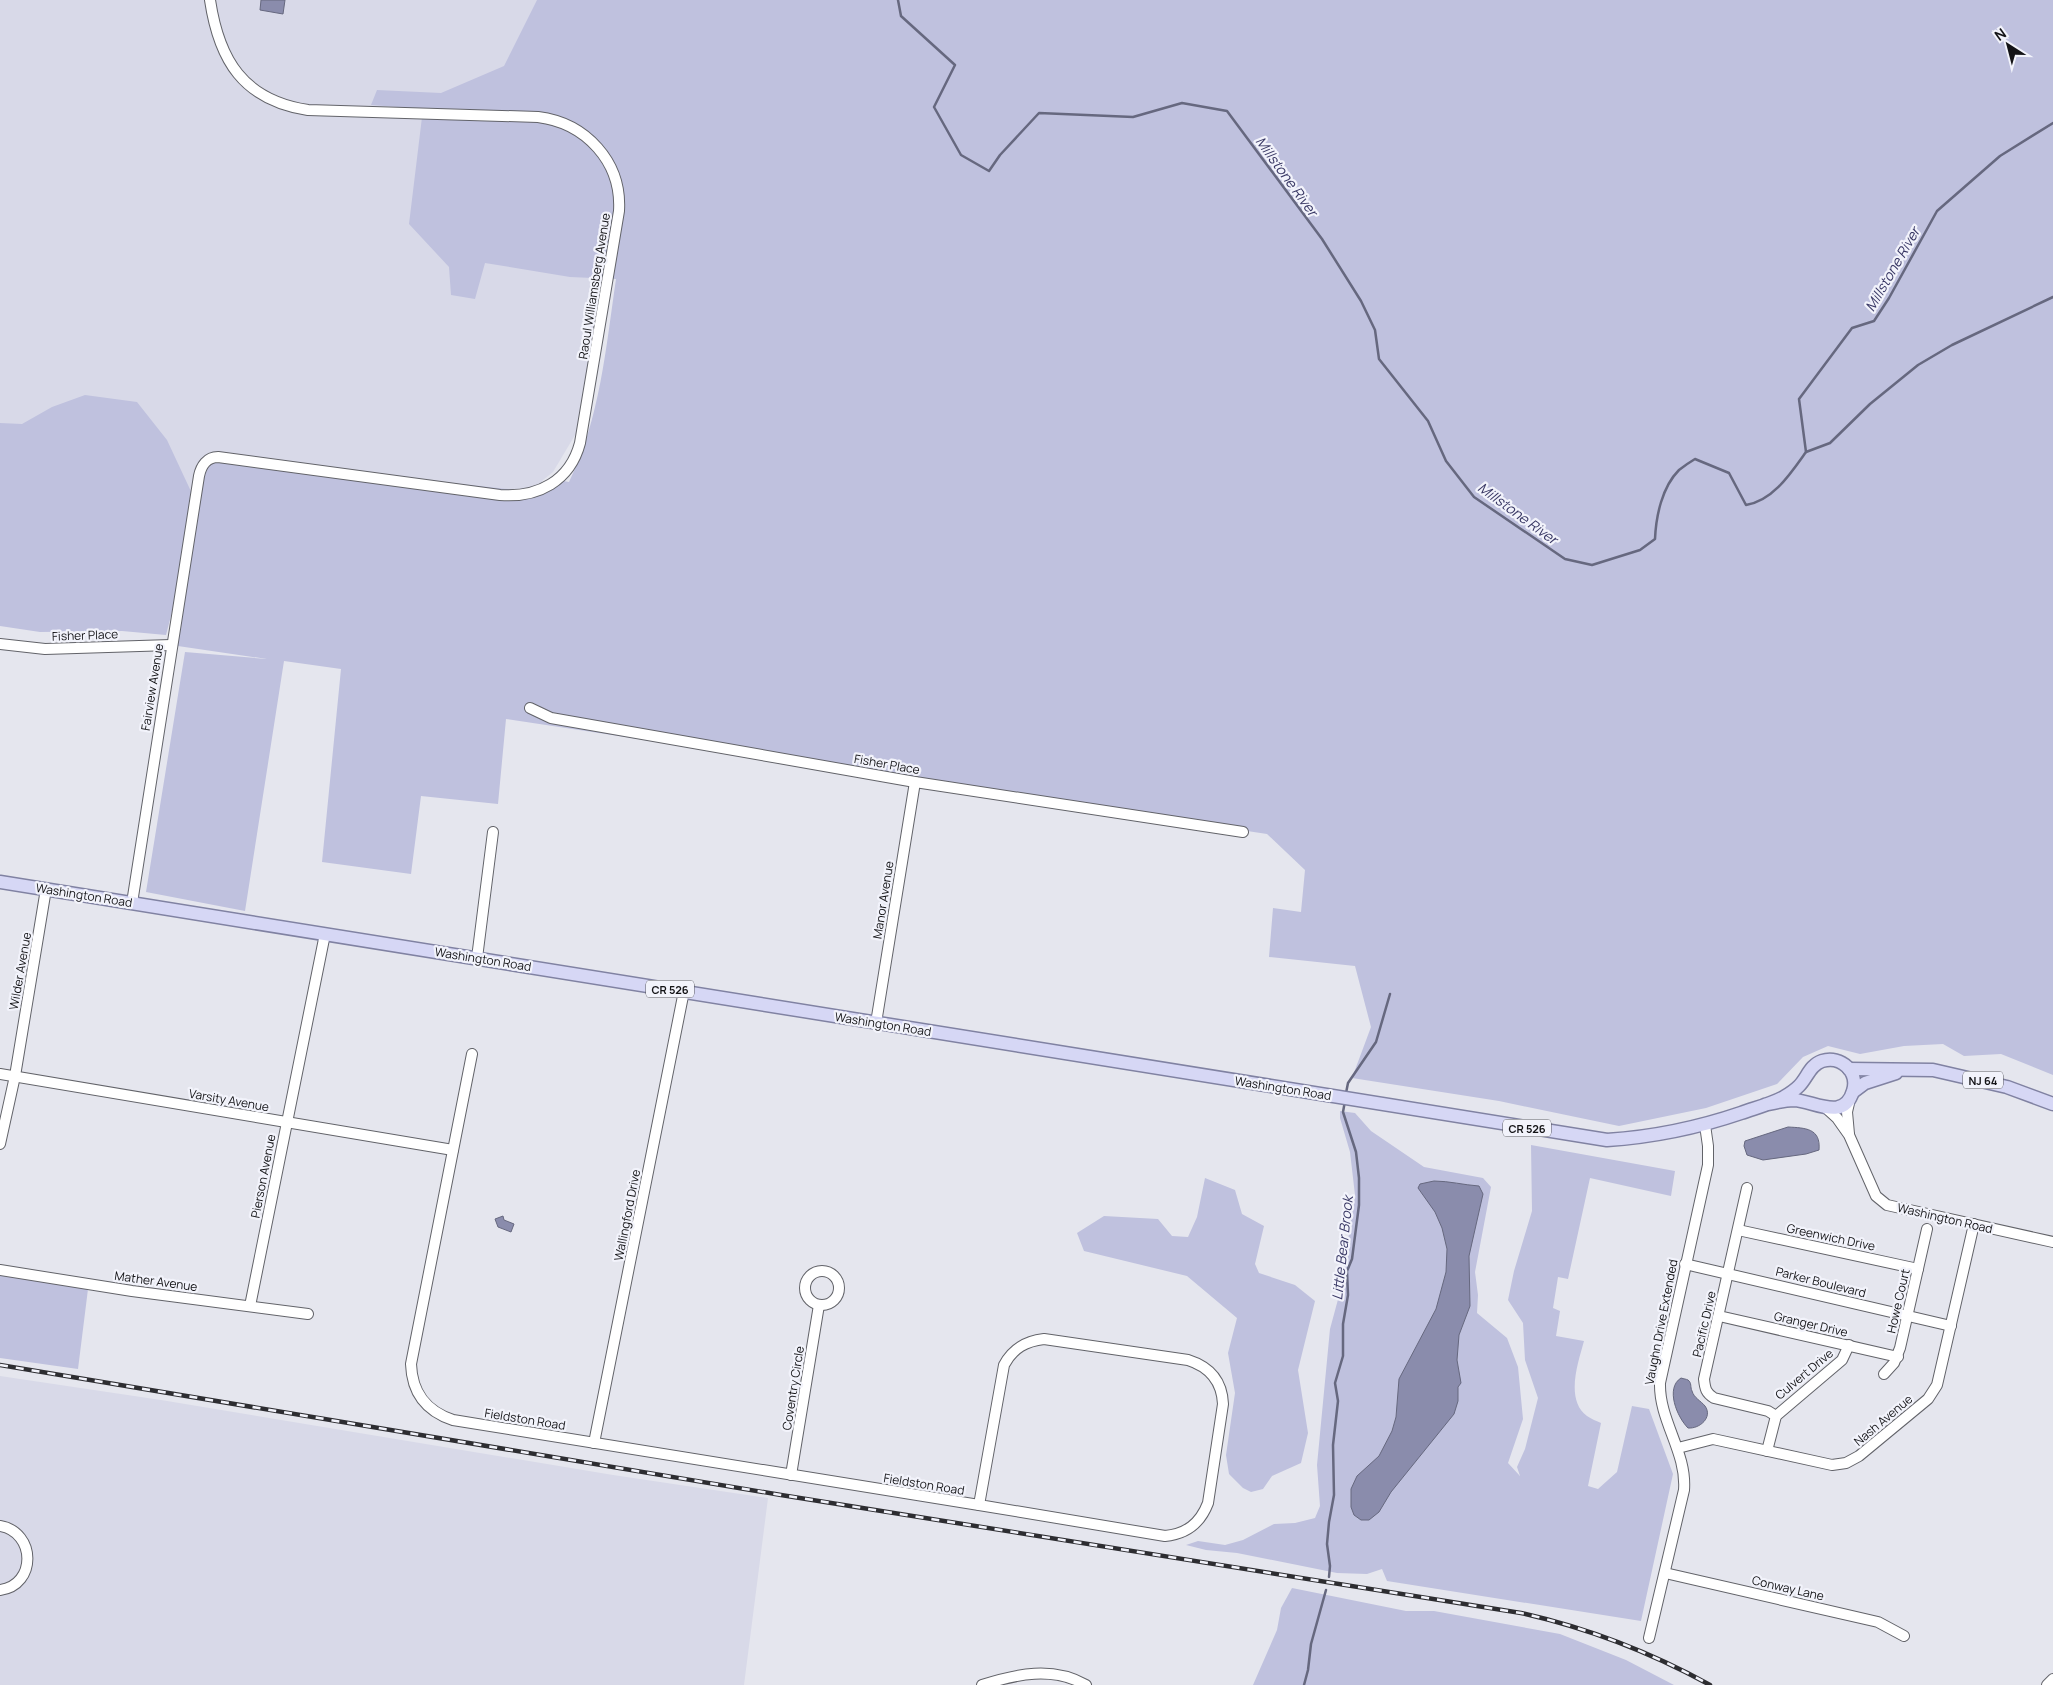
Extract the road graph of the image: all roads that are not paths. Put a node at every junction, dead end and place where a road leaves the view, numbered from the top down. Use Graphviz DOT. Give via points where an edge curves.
graph roads {
  1 [pos="210,0"];
  2 [pos="199,476"];
  3 [pos="0,644"];
  4 [pos="172,646"];
  5 [pos="530,708"];
  6 [pos="915,782"];
  7 [pos="493,832"];
  8 [pos="1243,832"];
  9 [pos="0,882"];
  10 [pos="46,889"];
  11 [pos="132,903"];
  12 [pos="325,934"];
  13 [pos="477,958"];
  14 [pos="684,991"];
  15 [pos="876,1023"];
  16 [pos="472,1054"];
  17 [pos="1849,1069"];
  18 [pos="1910,1070"];
  19 [pos="0,1074"];
  20 [pos="14,1076"];
  21 [pos="1806,1078"];
  22 [pos="1851,1095"];
  23 [pos="2053,1104"];
  24 [pos="1764,1105"];
  25 [pos="1822,1107"];
  26 [pos="287,1122"];
  27 [pos="1705,1125"];
  28 [pos="1849,1135"];
  29 [pos="0,1144"];
  30 [pos="453,1150"];
  31 [pos="1747,1188"];
  32 [pos="1974,1224"];
  33 [pos="1927,1229"];
  34 [pos="1738,1230"];
  35 [pos="2053,1242"];
  36 [pos="1685,1264"];
  37 [pos="1918,1269"];
  38 [pos="0,1270"];
  39 [pos="1728,1273"];
  40 [pos="819,1305"];
  41 [pos="250,1306"];
  42 [pos="308,1314"];
  43 [pos="1719,1316"];
  44 [pos="1908,1316"];
  45 [pos="1952,1326"];
  46 [pos="1849,1345"];
  47 [pos="1898,1357"];
  48 [pos="1884,1374"];
  49 [pos="1776,1416"];
  50 [pos="594,1443"];
  51 [pos="1678,1448"];
  52 [pos="1767,1451"];
  53 [pos="792,1475"];
  54 [pos="979,1506"];
  55 [pos="0,1526"];
  56 [pos="1665,1573"];
  57 [pos="0,1590"];
  58 [pos="1904,1636"];
  59 [pos="1649,1638"];
  60 [pos="2053,1679"];
  61 [pos="982,1685"];
  62 [pos="1086,1685"];
  63 [pos="2047,1685"];
  1 -- 2 [label="street, Raoul Williamsberg Avenue" via="216,34 228,62 250,86 272,100 290,107 317,110 538,117 561,122 581,132 603,154 616,180 619,203 580,443 569,468 552,484 531,494 500,496 214,457 203,465"];
  2 -- 4 [label="street, Fairview Avenue"];
  3 -- 4 [label="street, Fisher Place" via="45,649"];
  4 -- 11 [label="street, Fairview Avenue"];
  5 -- 6 [label="street, Fisher Place" via="552,718"];
  6 -- 8 [label="street, Fisher Place"];
  6 -- 15 [label="street, Manor Avenue"];
  7 -- 13 [label="street"];
  9 -- 10 [label="main road, Washington Road / CR 526"];
  10 -- 11 [label="main road, Washington Road / CR 526"];
  10 -- 20 [label="street, Wilder Avenue"];
  11 -- 12 [label="main road, Washington Road / CR 526"];
  12 -- 13 [label="main road, Washington Road / CR 526"];
  12 -- 26 [label="street, Pierson Avenue"];
  13 -- 14 [label="main road, Washington Road / CR 526"];
  14 -- 15 [label="main road, Washington Road / CR 526"];
  14 -- 50 [label="street, Wallingford Drive"];
  15 -- 27 [label="main road, Washington Road / CR 526" via="1572,1136 1607,1140 1644,1138"];
  16 -- 30 [label="street, Fieldston Road"];
  17 -- 18 [label="main road, NJ 64"];
  17 -- 21 [label="main road, Washington Road / CR 526" via="1837,1061 1822,1061"];
  17 -- 22 [label="main road" via="1854,1077"];
  18 -- 22 [label="main road, NJ 64" via="1874,1080"];
  18 -- 23 [label="main road, NJ 64" via="1933,1070 1968,1077"];
  19 -- 20 [label="street, Varsity Avenue"];
  20 -- 26 [label="street, Varsity Avenue"];
  20 -- 29 [label="street, Wilder Avenue"];
  21 -- 24 [label="main road, Washington Road / CR 526" via="1798,1088"];
  21 -- 25 [label="main road" via="1808,1094"];
  22 -- 25 [label="main road" via="1839,1107"];
  22 -- 28 [label="street, Washington Road" via="1847,1112"];
  24 -- 25 [label="main road, Washington Road / CR 526" via="1792,1100"];
  24 -- 27 [label="main road, Washington Road / CR 526"];
  25 -- 28 [label="street, Washington Road" via="1837,1118"];
  26 -- 30 [label="street, Varsity Avenue"];
  26 -- 41 [label="street, Pierson Avenue"];
  27 -- 36 [label="street, Vaughn Drive Extended" via="1708,1165"];
  28 -- 32 [label="street, Washington Road" via="1876,1196 1887,1205"];
  30 -- 50 [label="street, Fieldston Road" via="412,1364 418,1394 432,1411 453,1420"];
  31 -- 34 [label="street, Pacific Drive"];
  32 -- 35 [label="street, Washington Road"];
  32 -- 45 [label="street, Nash Avenue"];
  33 -- 37 [label="street, Howe Court"];
  34 -- 37 [label="street, Greenwich Drive"];
  34 -- 39 [label="street, Pacific Drive"];
  36 -- 39 [label="street, Parker Boulevard"];
  36 -- 51 [label="street, Vaughn Drive Extended" via="1660,1383 1662,1406"];
  37 -- 44 [label="street, Howe Court"];
  38 -- 41 [label="street, Mather Avenue"];
  39 -- 43 [label="street, Pacific Drive"];
  39 -- 44 [label="street, Parker Boulevard"];
  40 -- 53 [label="street, Coventry Circle"];
  41 -- 42 [label="street, Mather Avenue"];
  43 -- 46 [label="street, Granger Drive"];
  43 -- 49 [label="street, Pacific Drive" via="1704,1380 1705,1389 1714,1398 1768,1411"];
  44 -- 45 [label="street, Parker Boulevard"];
  44 -- 47 [label="street, Howe Court"];
  45 -- 52 [label="street, Nash Avenue" via="1937,1385 1928,1399 1860,1456 1832,1465"];
  46 -- 47 [label="street, Granger Drive"];
  46 -- 49 [label="street, Culvert Drive" via="1842,1360"];
  47 -- 48 [label="street, Howe Court"];
  49 -- 52 [label="street, Culvert Drive"];
  50 -- 53 [label="street, Fieldston Road"];
  51 -- 52 [label="street, Nash Avenue" via="1713,1439"];
  51 -- 56 [label="street, Vaughn Drive Extended" via="1685,1476 1684,1490"];
  53 -- 54 [label="street, Fieldston Road"];
  54 -- 54 [label="street, Fieldston Road" via="1165,1536 1184,1532 1198,1522 1208,1503 1223,1404 1220,1384 1207,1368 1188,1360 1044,1339 1024,1343 1008,1357 1002,1374"];
  55 -- 57 [label="street" via="20,1537 28,1556 23,1576 15,1584"];
  56 -- 58 [label="street, Conway Lane" via="1878,1622"];
  56 -- 59 [label="street, Vaughn Drive Extended"];
  60 -- 63 [label="street"];
  61 -- 62 [label="street" via="1016,1675 1042,1673"];
}
